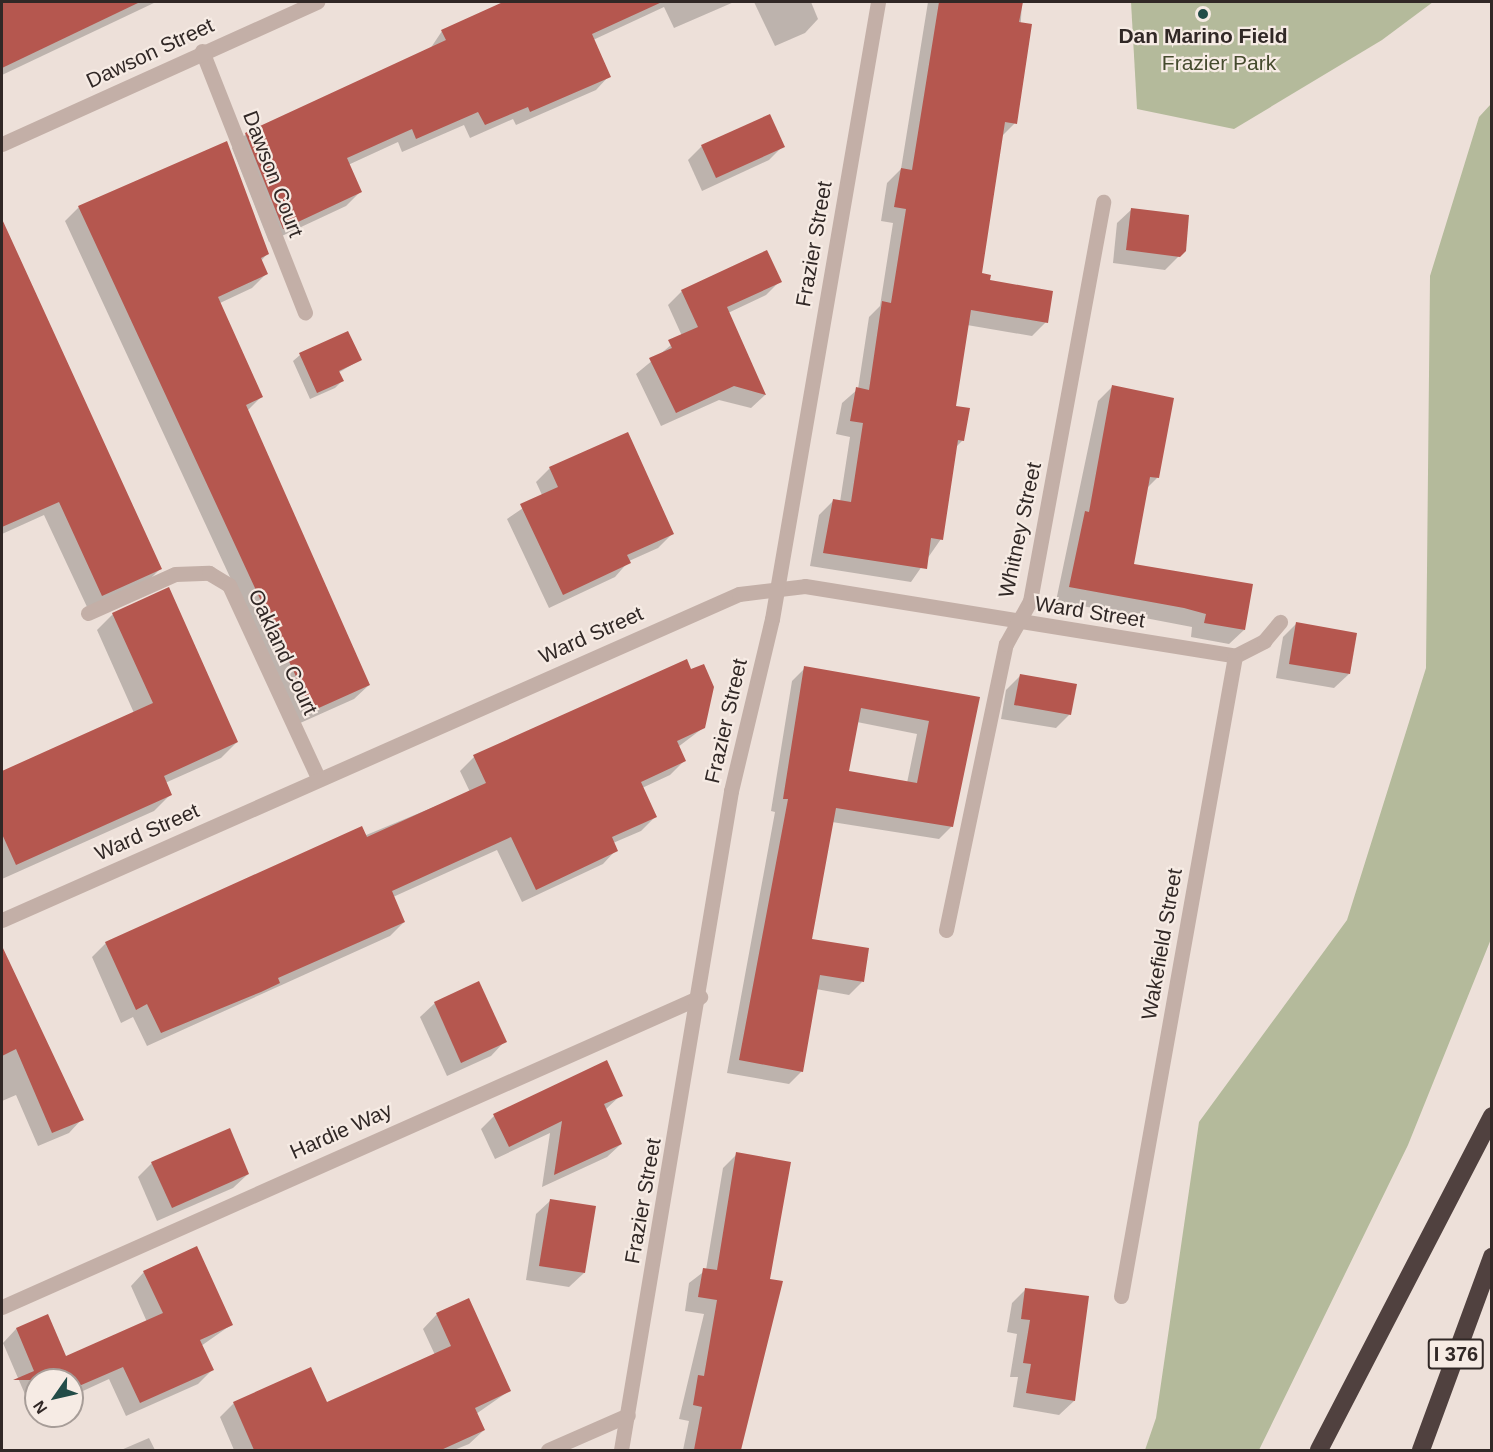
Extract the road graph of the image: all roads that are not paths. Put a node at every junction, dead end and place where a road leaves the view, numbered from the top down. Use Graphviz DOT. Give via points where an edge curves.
graph roads {
  1 [pos="318,2"];
  2 [pos="878,2"];
  3 [pos="202,51"];
  4 [pos="2,144"];
  5 [pos="1103,202"];
  6 [pos="305,312"];
  7 [pos="776,586"];
  8 [pos="88,613"];
  9 [pos="1019,622"];
  10 [pos="1280,622"];
  11 [pos="1235,656"];
  12 [pos="318,778"];
  13 [pos="2,920"];
  14 [pos="946,930"];
  15 [pos="700,997"];
  16 [pos="1491,1116"];
  17 [pos="1491,1257"];
  18 [pos="1121,1296"];
  19 [pos="2,1307"];
  20 [pos="628,1415"];
  21 [pos="548,1450"];
  22 [pos="621,1450"];
  23 [pos="1319,1450"];
  24 [pos="1421,1450"];
  1 -- 3 [label="street, Dawson Street"];
  2 -- 7 [label="street, Frazier Street"];
  3 -- 4 [label="street, Dawson Street"];
  3 -- 6 [label="street, Dawson Court"];
  5 -- 9 [label="street, Whitney Street" via="1030,601"];
  7 -- 9 [label="street, Ward Street" via="805,586"];
  7 -- 12 [label="street, Ward Street" via="739,594"];
  7 -- 15 [label="street, Frazier Street" via="731,790"];
  8 -- 12 [label="street, Oakland Court" via="175,574 209,573 229,585"];
  9 -- 11 [label="street, Ward Street"];
  9 -- 14 [label="street, Whitney Street" via="1006,644"];
  10 -- 11 [label="street" via="1264,641"];
  11 -- 18 [label="street, Wakefield Street"];
  12 -- 13 [label="street, Ward Street"];
  15 -- 19 [label="street, Hardie Way"];
  15 -- 20 [label="street, Frazier Street"];
  16 -- 23 [label="highway"];
  17 -- 24 [label="highway, I 376"];
  20 -- 21 [label="street"];
  20 -- 22 [label="street, Frazier Street"];
}
